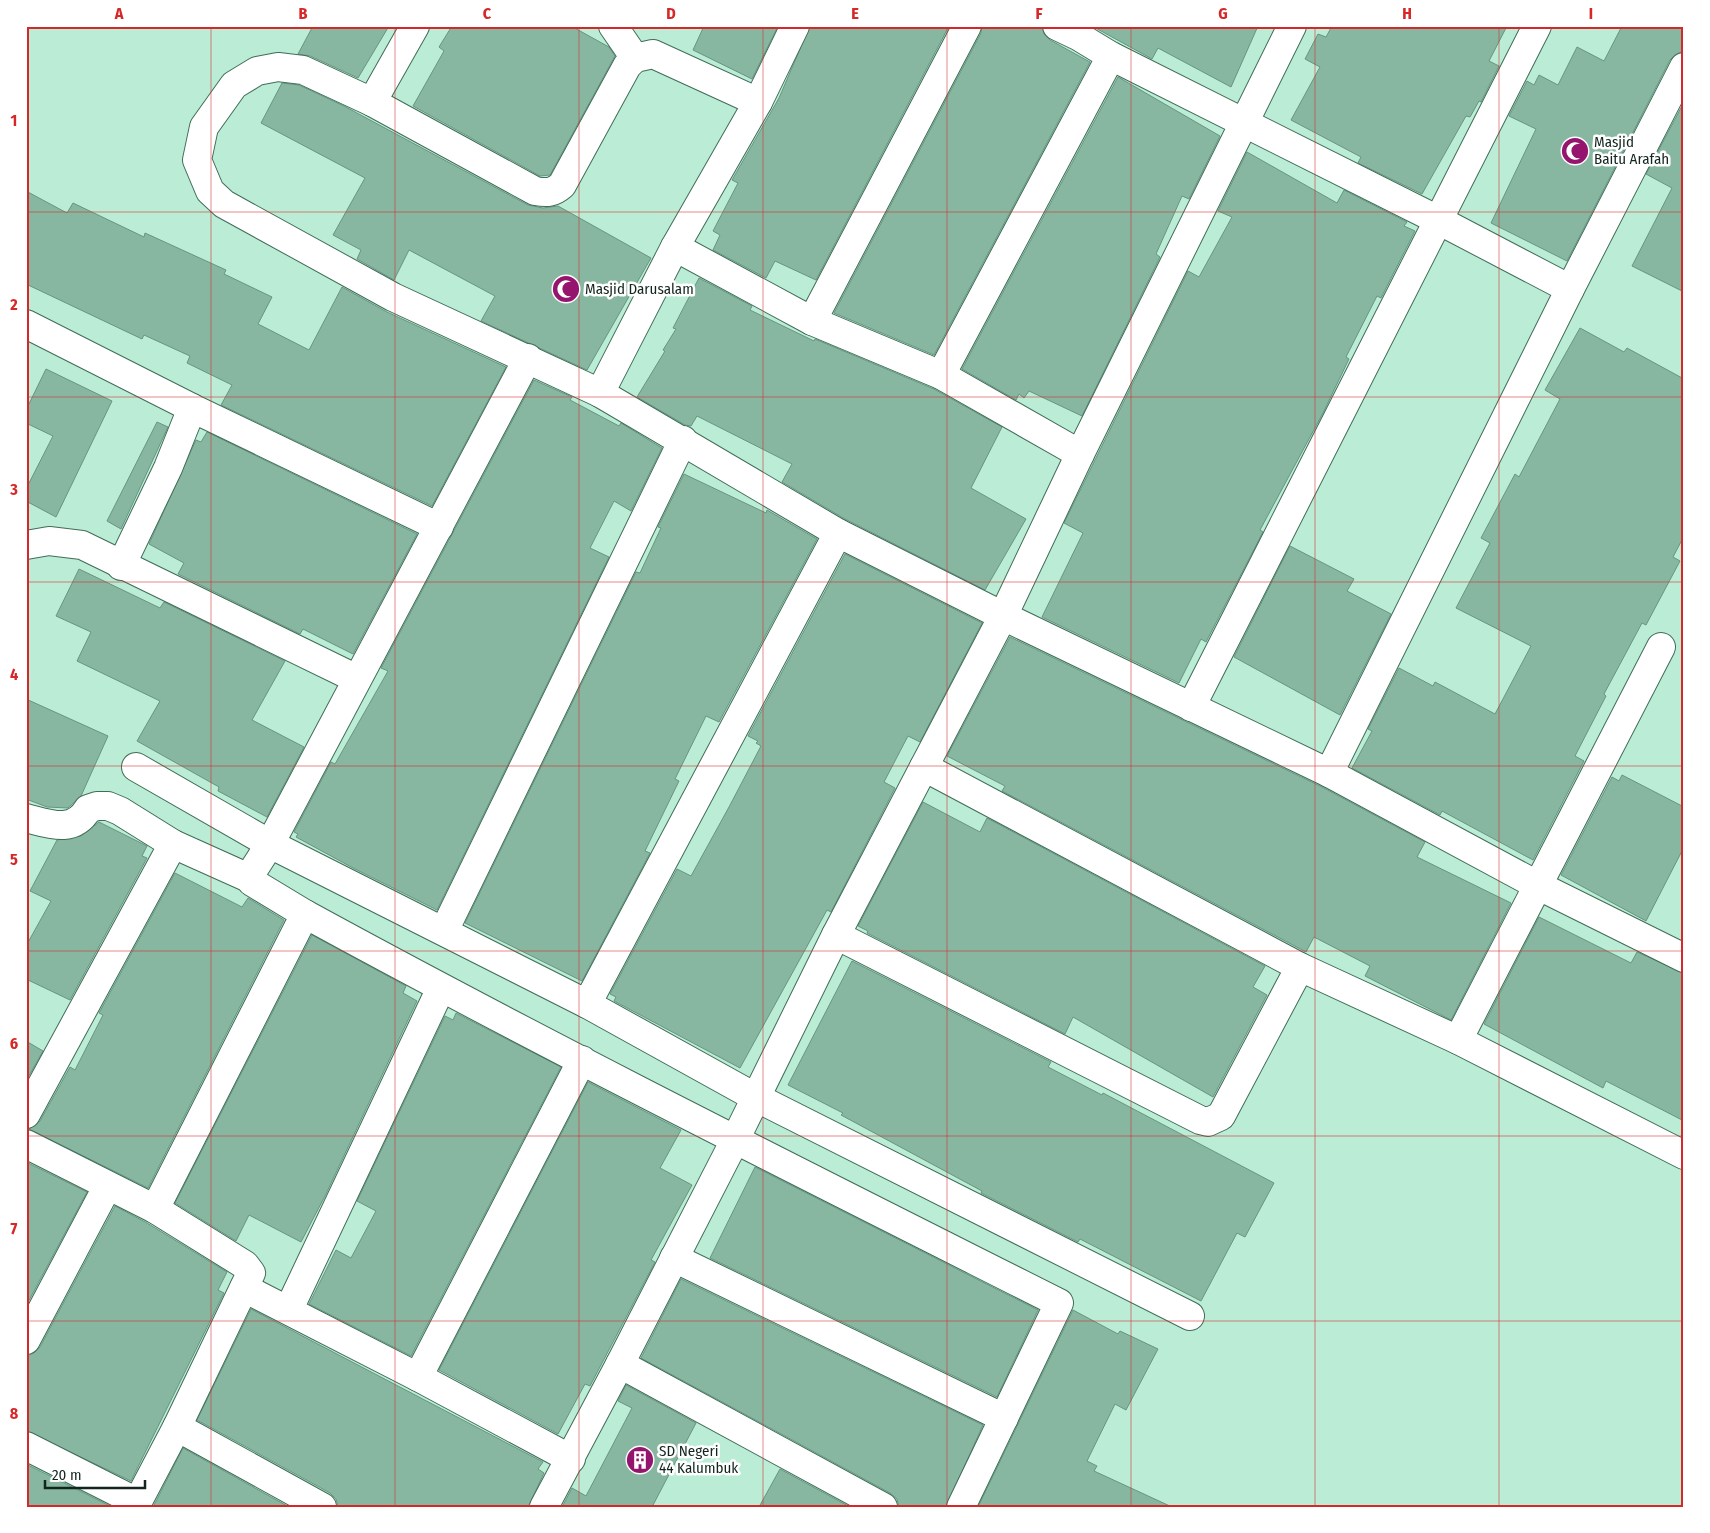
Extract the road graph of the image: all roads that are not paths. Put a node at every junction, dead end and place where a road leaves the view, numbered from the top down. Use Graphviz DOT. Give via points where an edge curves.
graph roads {
  1 [pos="415,26"];
  2 [pos="613,26"];
  3 [pos="795,26"];
  4 [pos="967,26"];
  5 [pos="1292,26"];
  6 [pos="1537,26"];
  7 [pos="1073,29"];
  8 [pos="1111,56"];
  9 [pos="635,58"];
  10 [pos="1684,67"];
  11 [pos="372,102"];
  12 [pos="758,102"];
  13 [pos="1245,123"];
  14 [pos="1440,221"];
  15 [pos="675,247"];
  16 [pos="1570,289"];
  17 [pos="812,321"];
  18 [pos="26,324"];
  19 [pos="528,358"];
  20 [pos="941,375"];
  21 [pos="600,393"];
  22 [pos="192,408"];
  23 [pos="682,440"];
  24 [pos="1080,454"];
  25 [pos="439,527"];
  26 [pos="838,533"];
  27 [pos="26,546"];
  28 [pos="121,566"];
  29 [pos="1003,616"];
  30 [pos="1661,647"];
  31 [pos="357,679"];
  32 [pos="1191,707"];
  33 [pos="136,767"];
  34 [pos="924,767"];
  35 [pos="1329,773"];
  36 [pos="26,818"];
  37 [pos="173,844"];
  38 [pos="270,844"];
  39 [pos="251,878"];
  40 [pos="1537,885"];
  41 [pos="305,914"];
  42 [pos="444,931"];
  43 [pos="836,935"];
  44 [pos="1684,958"];
  45 [pos="1300,967"];
  46 [pos="441,988"];
  47 [pos="587,1004"];
  48 [pos="1458,1040"];
  49 [pos="582,1060"];
  50 [pos="755,1097"];
  51 [pos="26,1114"];
  52 [pos="735,1140"];
  53 [pos="26,1144"];
  54 [pos="1684,1155"];
  55 [pos="107,1186"];
  56 [pos="155,1209"];
  57 [pos="674,1258"];
  58 [pos="244,1288"];
  59 [pos="35,1298"];
  60 [pos="289,1309"];
  61 [pos="1190,1316"];
  62 [pos="26,1340"];
  63 [pos="620,1364"];
  64 [pos="418,1377"];
  65 [pos="1004,1418"];
  66 [pos="177,1427"];
  67 [pos="26,1446"];
  68 [pos="571,1460"];
  69 [pos="136,1504"];
  70 [pos="322,1507"];
  71 [pos="544,1507"];
  72 [pos="883,1507"];
  73 [pos="961,1507"];
  1 -- 11 [label="street"];
  2 -- 9 [label="street"];
  3 -- 12 [label="street"];
  4 -- 17 [label="street"];
  5 -- 13 [label="street"];
  6 -- 14 [label="street"];
  7 -- 8 [label="street"];
  8 -- 13 [label="street"];
  8 -- 20 [label="street"];
  9 -- 11 [label="street" via="627,66 562,185 547,193 535,191"];
  9 -- 12 [label="street" via="654,54"];
  10 -- 16 [label="street"];
  11 -- 19 [label="street" via="303,70 278,67 257,71 234,85 204,127 197,160 210,191 224,204 393,297"];
  12 -- 15 [label="street"];
  13 -- 14 [label="street"];
  13 -- 24 [label="street"];
  14 -- 16 [label="street"];
  14 -- 32 [label="street"];
  15 -- 17 [label="street"];
  15 -- 21 [label="street"];
  16 -- 35 [label="street"];
  17 -- 20 [label="street"];
  18 -- 22 [label="street"];
  19 -- 21 [label="street"];
  19 -- 25 [label="street"];
  20 -- 24 [label="street"];
  21 -- 23 [label="street"];
  22 -- 25 [label="street"];
  22 -- 28 [label="street" via="168,468"];
  23 -- 26 [label="street"];
  23 -- 42 [label="street"];
  24 -- 29 [label="street"];
  25 -- 31 [label="street"];
  26 -- 29 [label="street"];
  26 -- 47 [label="street"];
  27 -- 28 [label="street" via="48,540 82,545"];
  28 -- 31 [label="street"];
  29 -- 32 [label="street"];
  29 -- 34 [label="street"];
  30 -- 40 [label="street"];
  31 -- 38 [label="street"];
  32 -- 35 [label="street"];
  33 -- 38 [label="street"];
  34 -- 43 [label="street"];
  34 -- 45 [label="street"];
  35 -- 40 [label="street"];
  36 -- 37 [label="street" via="61,826 73,825 83,818 88,809 108,806"];
  37 -- 39 [label="street"];
  37 -- 51 [label="street"];
  38 -- 39 [label="street"];
  38 -- 42 [label="street"];
  39 -- 41 [label="street" via="252,882"];
  40 -- 44 [label="street"];
  40 -- 48 [label="street"];
  41 -- 46 [label="street"];
  41 -- 56 [label="street"];
  42 -- 47 [label="street"];
  43 -- 45 [label="street" via="1208,1122 1221,1116"];
  43 -- 50 [label="street"];
  45 -- 48 [label="street"];
  46 -- 49 [label="street"];
  46 -- 60 [label="street"];
  47 -- 50 [label="street"];
  48 -- 54 [label="street"];
  49 -- 52 [label="street"];
  49 -- 64 [label="street"];
  50 -- 52 [label="street"];
  50 -- 61 [label="street"];
  52 -- 57 [label="street"];
  52 -- 65 [label="street" via="1059,1303"];
  53 -- 55 [label="street"];
  55 -- 56 [label="street"];
  55 -- 59 [label="street"];
  56 -- 58 [label="street" via="246,1265 250,1273"];
  57 -- 63 [label="street"];
  57 -- 65 [label="street"];
  58 -- 60 [label="street"];
  58 -- 66 [label="street"];
  59 -- 62 [label="street"];
  60 -- 64 [label="street"];
  63 -- 68 [label="street"];
  63 -- 72 [label="street"];
  64 -- 68 [label="street"];
  65 -- 73 [label="street"];
  66 -- 69 [label="street"];
  66 -- 70 [label="street"];
  67 -- 69 [label="street"];
  68 -- 71 [label="street"];
}
